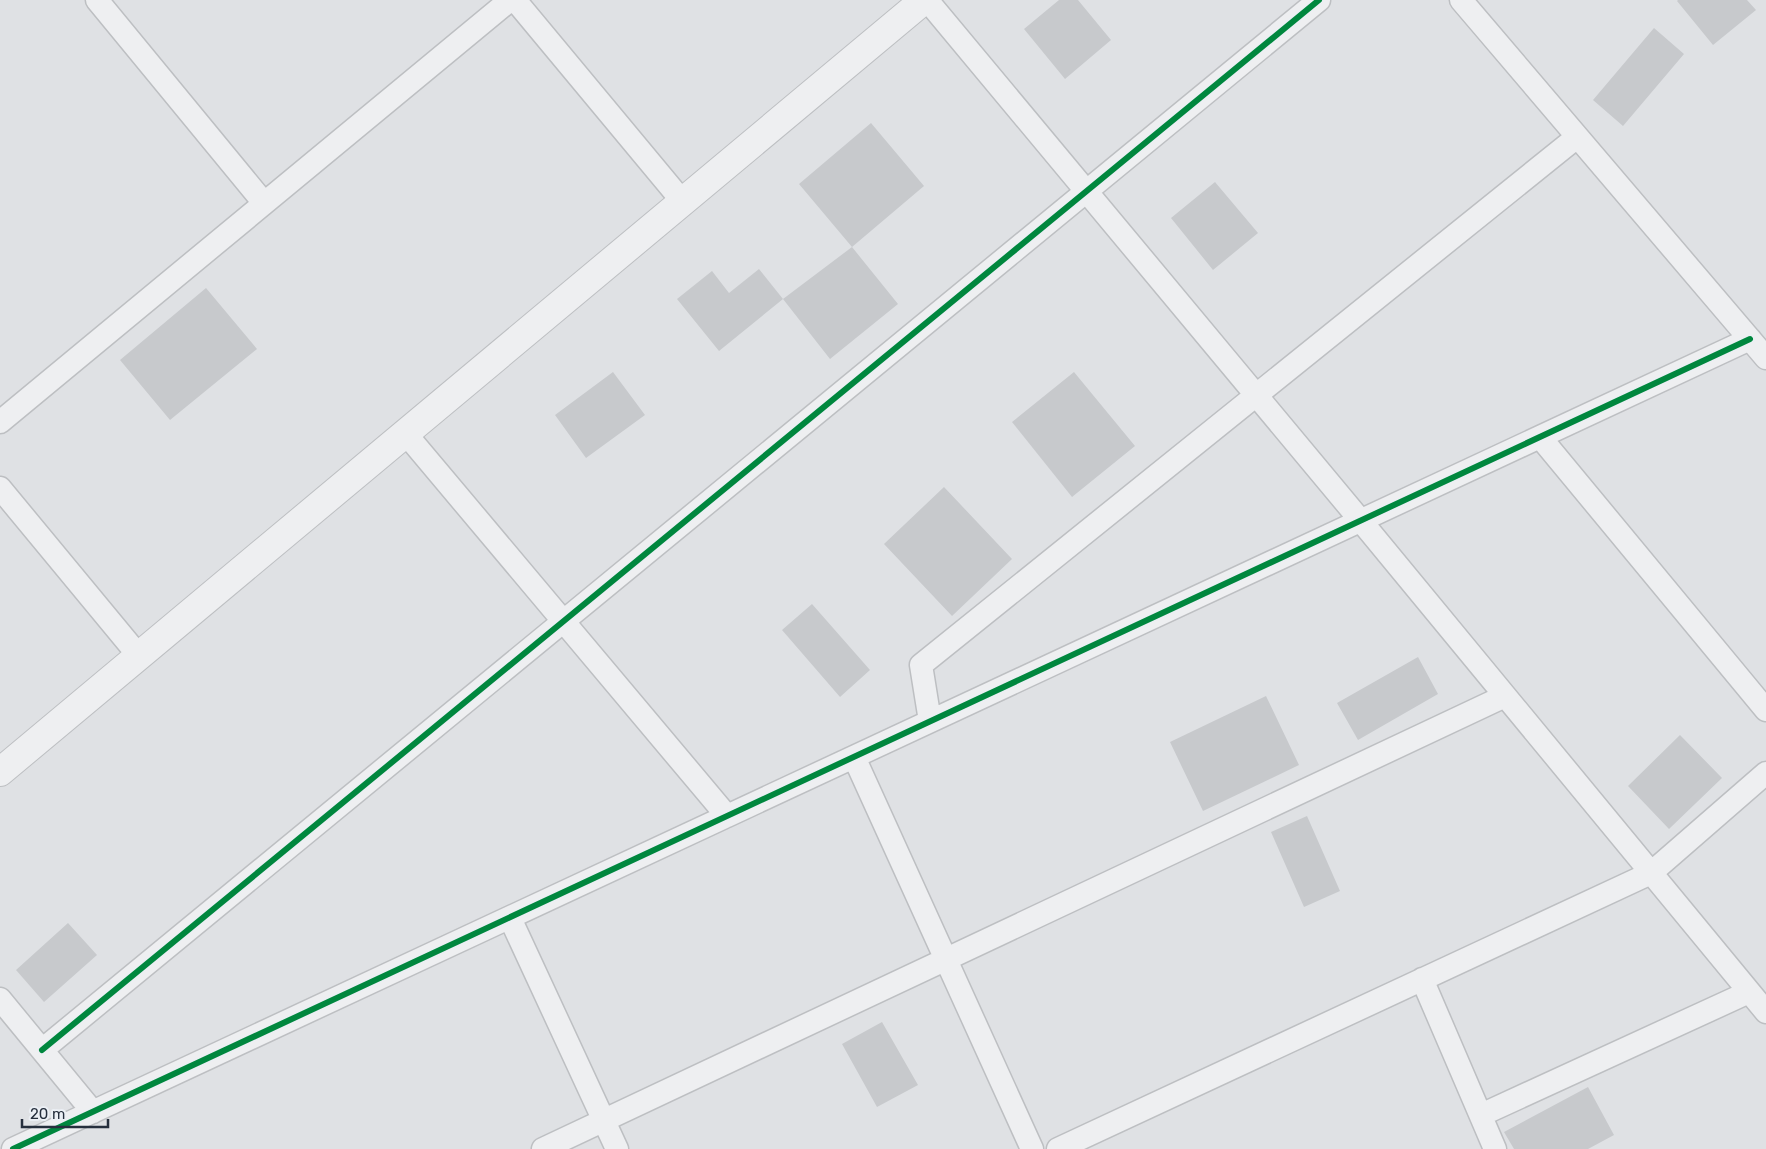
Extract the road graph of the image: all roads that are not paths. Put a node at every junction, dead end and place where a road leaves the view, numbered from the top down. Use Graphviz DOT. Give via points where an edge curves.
graph roads {
  1 [pos="97,0"];
  2 [pos="510,0"];
  3 [pos="515,0"];
  4 [pos="925,0"];
  5 [pos="1319,0"];
  6 [pos="1461,0"];
  7 [pos="1577,137"];
  8 [pos="1085,192"];
  9 [pos="683,202"];
  10 [pos="264,203"];
  11 [pos="1750,339"];
  12 [pos="1766,358"];
  13 [pos="1256,395"];
  14 [pos="0,422"];
  15 [pos="406,434"];
  16 [pos="1540,437"];
  17 [pos="0,488"];
  18 [pos="1361,520"];
  19 [pos="563,622"];
  20 [pos="139,656"];
  21 [pos="1505,696"];
  22 [pos="1766,710"];
  23 [pos="930,721"];
  24 [pos="854,757"];
  25 [pos="0,772"];
  26 [pos="1766,773"];
  27 [pos="726,816"];
  28 [pos="1651,873"];
  29 [pos="510,918"];
  30 [pos="946,959"];
  31 [pos="1422,979"];
  32 [pos="1749,992"];
  33 [pos="0,999"];
  34 [pos="1766,1012"];
  35 [pos="42,1050"];
  36 [pos="93,1112"];
  37 [pos="1481,1115"];
  38 [pos="604,1120"];
  39 [pos="44,1142"];
  40 [pos="13,1149"];
  41 [pos="543,1149"];
  42 [pos="617,1149"];
  43 [pos="1032,1149"];
  44 [pos="1058,1149"];
  45 [pos="1496,1149"];
  1 -- 10 [label="street"];
  2 -- 10 [label="street"];
  3 -- 9 [label="street"];
  4 -- 8 [label="street"];
  4 -- 9 [label="street"];
  5 -- 8 [label="street"];
  6 -- 7 [label="street"];
  7 -- 11 [label="street"];
  7 -- 13 [label="street"];
  8 -- 13 [label="street"];
  8 -- 19 [label="street"];
  9 -- 15 [label="street"];
  10 -- 14 [label="street"];
  11 -- 12 [label="street"];
  11 -- 16 [label="street"];
  13 -- 18 [label="street"];
  13 -- 23 [label="street" via="921,665"];
  15 -- 19 [label="street"];
  15 -- 20 [label="street"];
  16 -- 18 [label="street"];
  16 -- 22 [label="street"];
  17 -- 20 [label="street"];
  18 -- 21 [label="street"];
  18 -- 23 [label="street"];
  19 -- 27 [label="street"];
  19 -- 35 [label="street"];
  20 -- 25 [label="street"];
  21 -- 28 [label="street"];
  21 -- 30 [label="street"];
  23 -- 24 [label="street"];
  24 -- 27 [label="street"];
  24 -- 30 [label="street"];
  26 -- 28 [label="street"];
  27 -- 29 [label="street"];
  28 -- 31 [label="street"];
  28 -- 32 [label="street"];
  29 -- 36 [label="street"];
  29 -- 38 [label="street"];
  30 -- 38 [label="street"];
  30 -- 43 [label="street"];
  31 -- 37 [label="street"];
  31 -- 44 [label="street"];
  32 -- 34 [label="street"];
  32 -- 37 [label="street"];
  33 -- 35 [label="street"];
  35 -- 36 [label="street"];
  36 -- 39 [label="street"];
  37 -- 45 [label="street"];
  38 -- 41 [label="street"];
  38 -- 42 [label="street"];
  39 -- 40 [label="street"];
}
